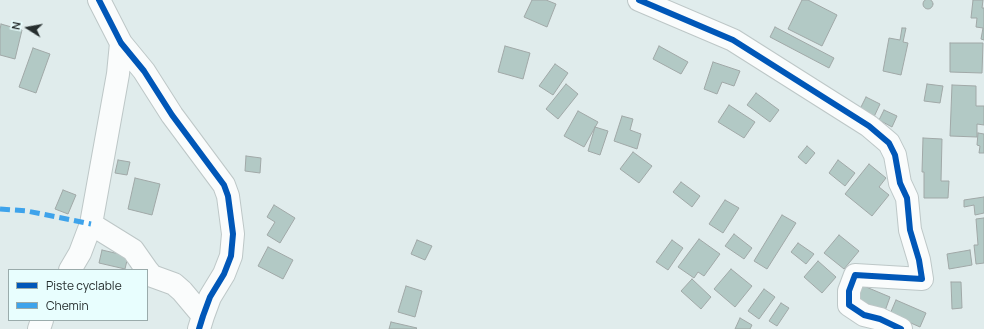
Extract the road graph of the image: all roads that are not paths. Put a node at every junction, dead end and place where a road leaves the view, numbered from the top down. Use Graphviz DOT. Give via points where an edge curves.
graph roads {
  1 [pos="99,0"];
  2 [pos="639,0"];
  3 [pos="121,43"];
  4 [pos="91,224"];
  5 [pos="71,269"];
  6 [pos="146,269"];
  7 [pos="148,271"];
  8 [pos="201,322"];
  9 [pos="901,329"];
  1 -- 3 [label="street"];
  2 -- 9 [label="street" via="733,40 869,126 889,143 907,198 910,230 922,279 855,275 849,291 849,305 864,315"];
  3 -- 4 [label="street" via="118,74"];
  3 -- 8 [label="street" via="144,71 172,115 224,184 228,196 233,234 232,256 210,297"];
  4 -- 5 [label="street"];
  4 -- 6 [label="street" via="133,250"];
  7 -- 8 [label="street" via="152,276 174,284 182,291"];
}
